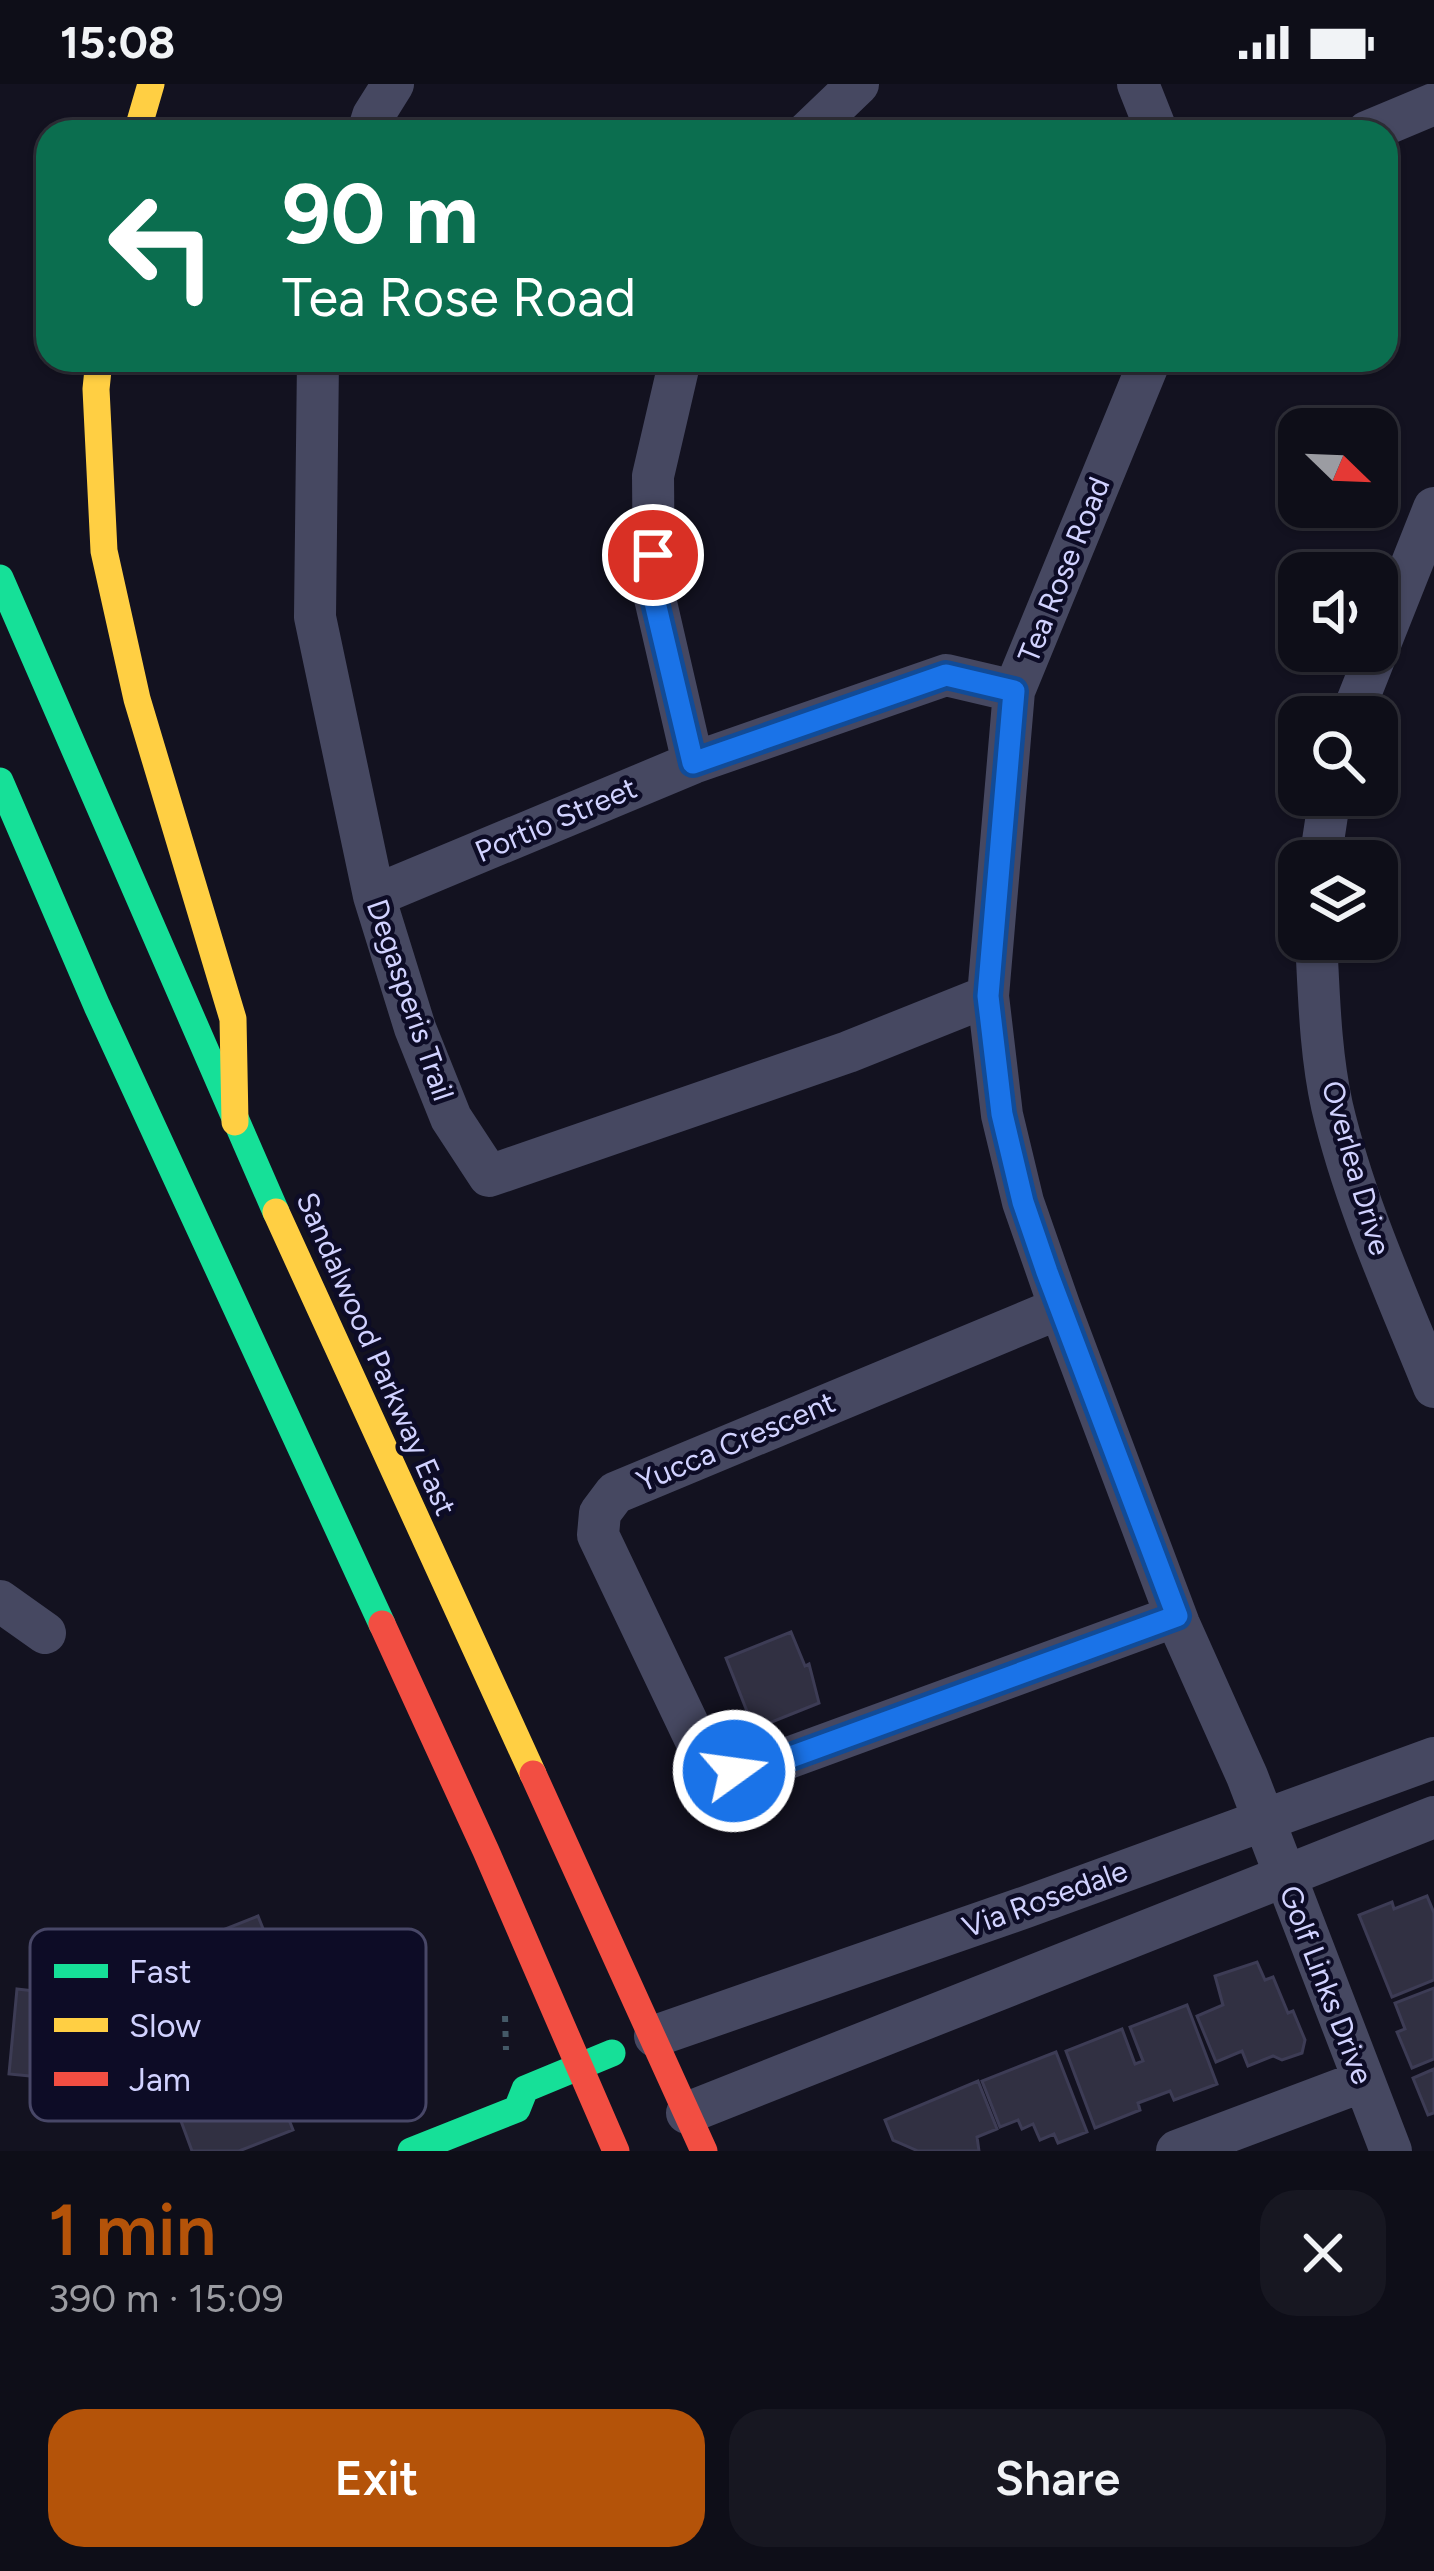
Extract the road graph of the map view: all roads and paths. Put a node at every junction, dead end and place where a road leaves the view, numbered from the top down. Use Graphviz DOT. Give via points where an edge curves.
graph roads {
  1 [pos="151,84"];
  2 [pos="393,84"];
  3 [pos="858,84"];
  4 [pos="1138,84"];
  5 [pos="1434,104"];
  6 [pos="140,120"];
  7 [pos="372,120"];
  8 [pos="820,120"];
  9 [pos="1152,120"];
  10 [pos="1396,120"];
  11 [pos="98,372"];
  12 [pos="318,372"];
  13 [pos="677,372"];
  14 [pos="1145,372"];
  15 [pos="1434,508"];
  16 [pos="0,578"];
  17 [pos="1014,691"];
  18 [pos="1359,696"];
  19 [pos="693,763"];
  20 [pos="0,781"];
  21 [pos="374,896"];
  22 [pos="1317,960"];
  23 [pos="988,996"];
  24 [pos="235,1121"];
  25 [pos="1060,1307"];
  26 [pos="1434,1388"];
  27 [pos="0,1601"];
  28 [pos="1177,1616"];
  29 [pos="45,1633"];
  30 [pos="1434,1758"];
  31 [pos="1434,1817"];
  32 [pos="1263,1818"];
  33 [pos="1285,1877"];
  34 [pos="655,2036"];
  35 [pos="580,2066"];
  36 [pos="1363,2080"];
  37 [pos="687,2128"];
  38 [pos="615,2146"];
  39 [pos="412,2151"];
  40 [pos="1177,2151"];
  41 [pos="1391,2151"];
  1 -- 6 [label="main road"];
  2 -- 7 [label="street"];
  3 -- 8 [label="street"];
  4 -- 9 [label="street"];
  5 -- 10 [label="street"];
  11 -- 24 [label="main road" via="104,551 137,699 233,1018"];
  12 -- 21 [label="street, Degasperis Trail" via="315,617"];
  13 -- 19 [label="street" via="653,476 653,594"];
  14 -- 17 [label="street, Tea Rose Road"];
  15 -- 18 [label="street"];
  16 -- 24 [label="main road, Sandalwood Parkway East"];
  17 -- 19 [label="street, Portio Street" via="946,675"];
  17 -- 23 [label="street, Tea Rose Road"];
  19 -- 21 [label="street, Portio Street"];
  20 -- 35 [label="main road"];
  21 -- 23 [label="street, Degasperis Trail" via="451,1118 488,1176"];
  22 -- 26 [label="street, Overlea Drive" via="1332,1103 1361,1208"];
  23 -- 25 [label="street, Tea Rose Road" via="1002,1114"];
  24 -- 34 [label="main road, Sandalwood Parkway East"];
  25 -- 28 [label="street, Tea Rose Road"];
  25 -- 28 [label="street, Yucca Crescent" via="615,1493 600,1513 598,1535 699,1748 747,1773"];
  27 -- 29 [label="street"];
  28 -- 32 [label="street, Tea Rose Road"];
  30 -- 32 [label="street, Via Rosedale"];
  31 -- 33 [label="street"];
  32 -- 33 [label="street, Golf Links Drive"];
  32 -- 34 [label="street, Via Rosedale"];
  33 -- 36 [label="street, Golf Links Drive"];
  33 -- 37 [label="street"];
  34 -- 35 [label="main road"];
  34 -- 37 [label="main road, Sandalwood Parkway East"];
  35 -- 38 [label="main road"];
  35 -- 39 [label="main road" via="525,2089 518,2109"];
  36 -- 40 [label="street"];
  36 -- 41 [label="street, Golf Links Drive"];
}
